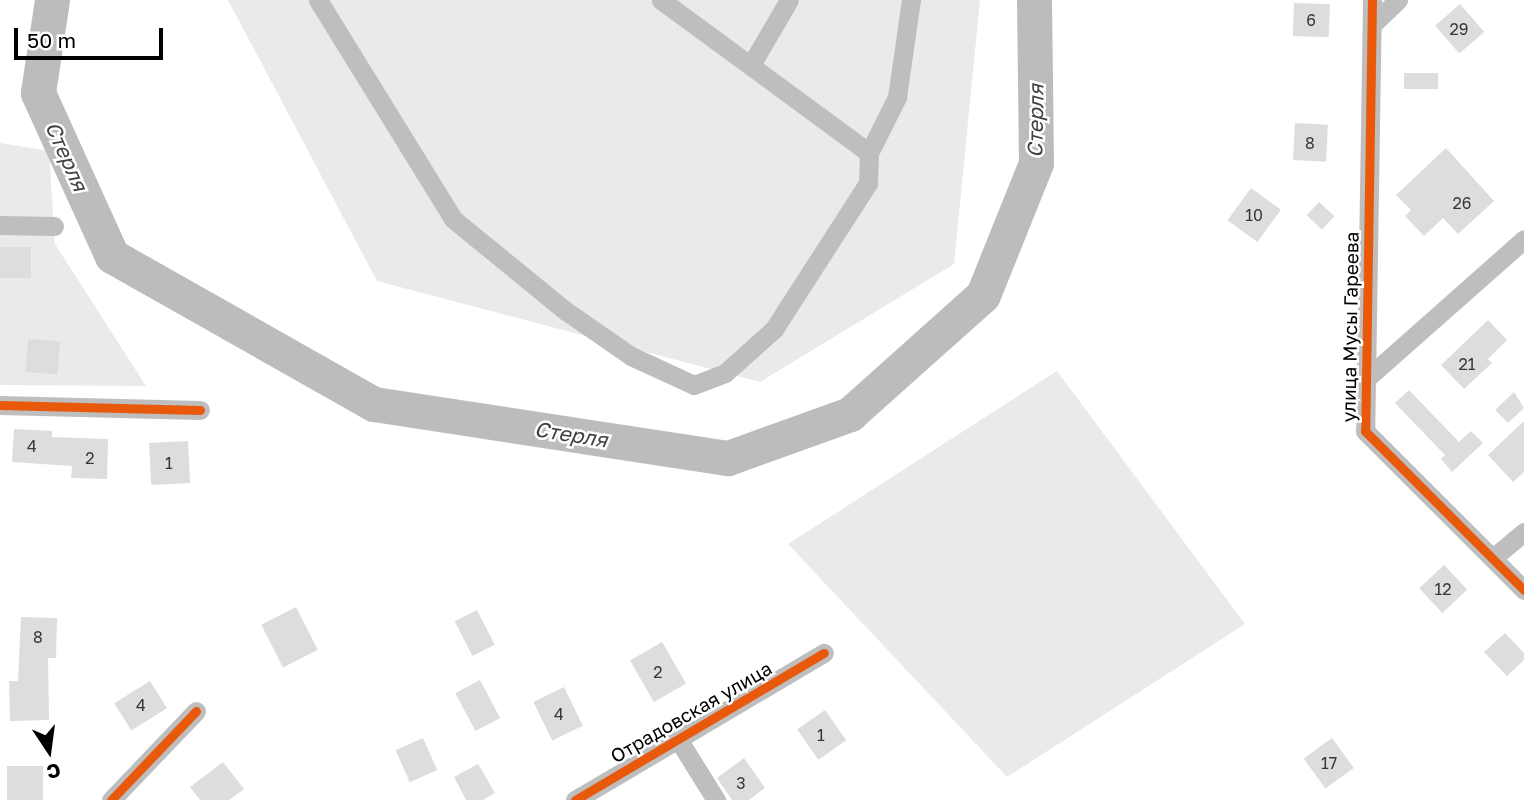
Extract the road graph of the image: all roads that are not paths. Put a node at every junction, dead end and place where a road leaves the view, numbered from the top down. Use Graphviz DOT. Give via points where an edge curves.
graph roads {
  1 [pos="318,0"];
  2 [pos="661,0"];
  3 [pos="789,0"];
  4 [pos="911,0"];
  5 [pos="1372,0"];
  6 [pos="1398,0"];
  7 [pos="1373,24"];
  8 [pos="751,65"];
  9 [pos="869,153"];
  10 [pos="0,225"];
  11 [pos="54,226"];
  12 [pos="1524,239"];
  13 [pos="1366,379"];
  14 [pos="0,405"];
  15 [pos="200,410"];
  16 [pos="1524,533"];
  17 [pos="1494,557"];
  18 [pos="1524,590"];
  19 [pos="824,653"];
  20 [pos="195,712"];
  21 [pos="678,739"];
  22 [pos="111,800"];
  23 [pos="575,800"];
  24 [pos="716,800"];
  1 -- 9 [label="street" via="453,219 566,312 631,356 694,386 725,373 774,329 868,183"];
  2 -- 8 [label="street"];
  3 -- 8 [label="street"];
  4 -- 9 [label="street" via="897,96"];
  5 -- 7 [label="street, улица Мусы Гареева"];
  6 -- 7 [label="street"];
  7 -- 13 [label="street, улица Мусы Гареева"];
  8 -- 9 [label="street"];
  10 -- 11 [label="street"];
  12 -- 13 [label="street"];
  13 -- 17 [label="street, улица Мусы Гареева" via="1365,430"];
  14 -- 15 [label="street"];
  16 -- 17 [label="street"];
  17 -- 18 [label="street, улица Мусы Гареева"];
  19 -- 21 [label="street, Отрадовская улица"];
  20 -- 22 [label="street"];
  21 -- 23 [label="street, Отрадовская улица"];
  21 -- 24 [label="street"];
}
